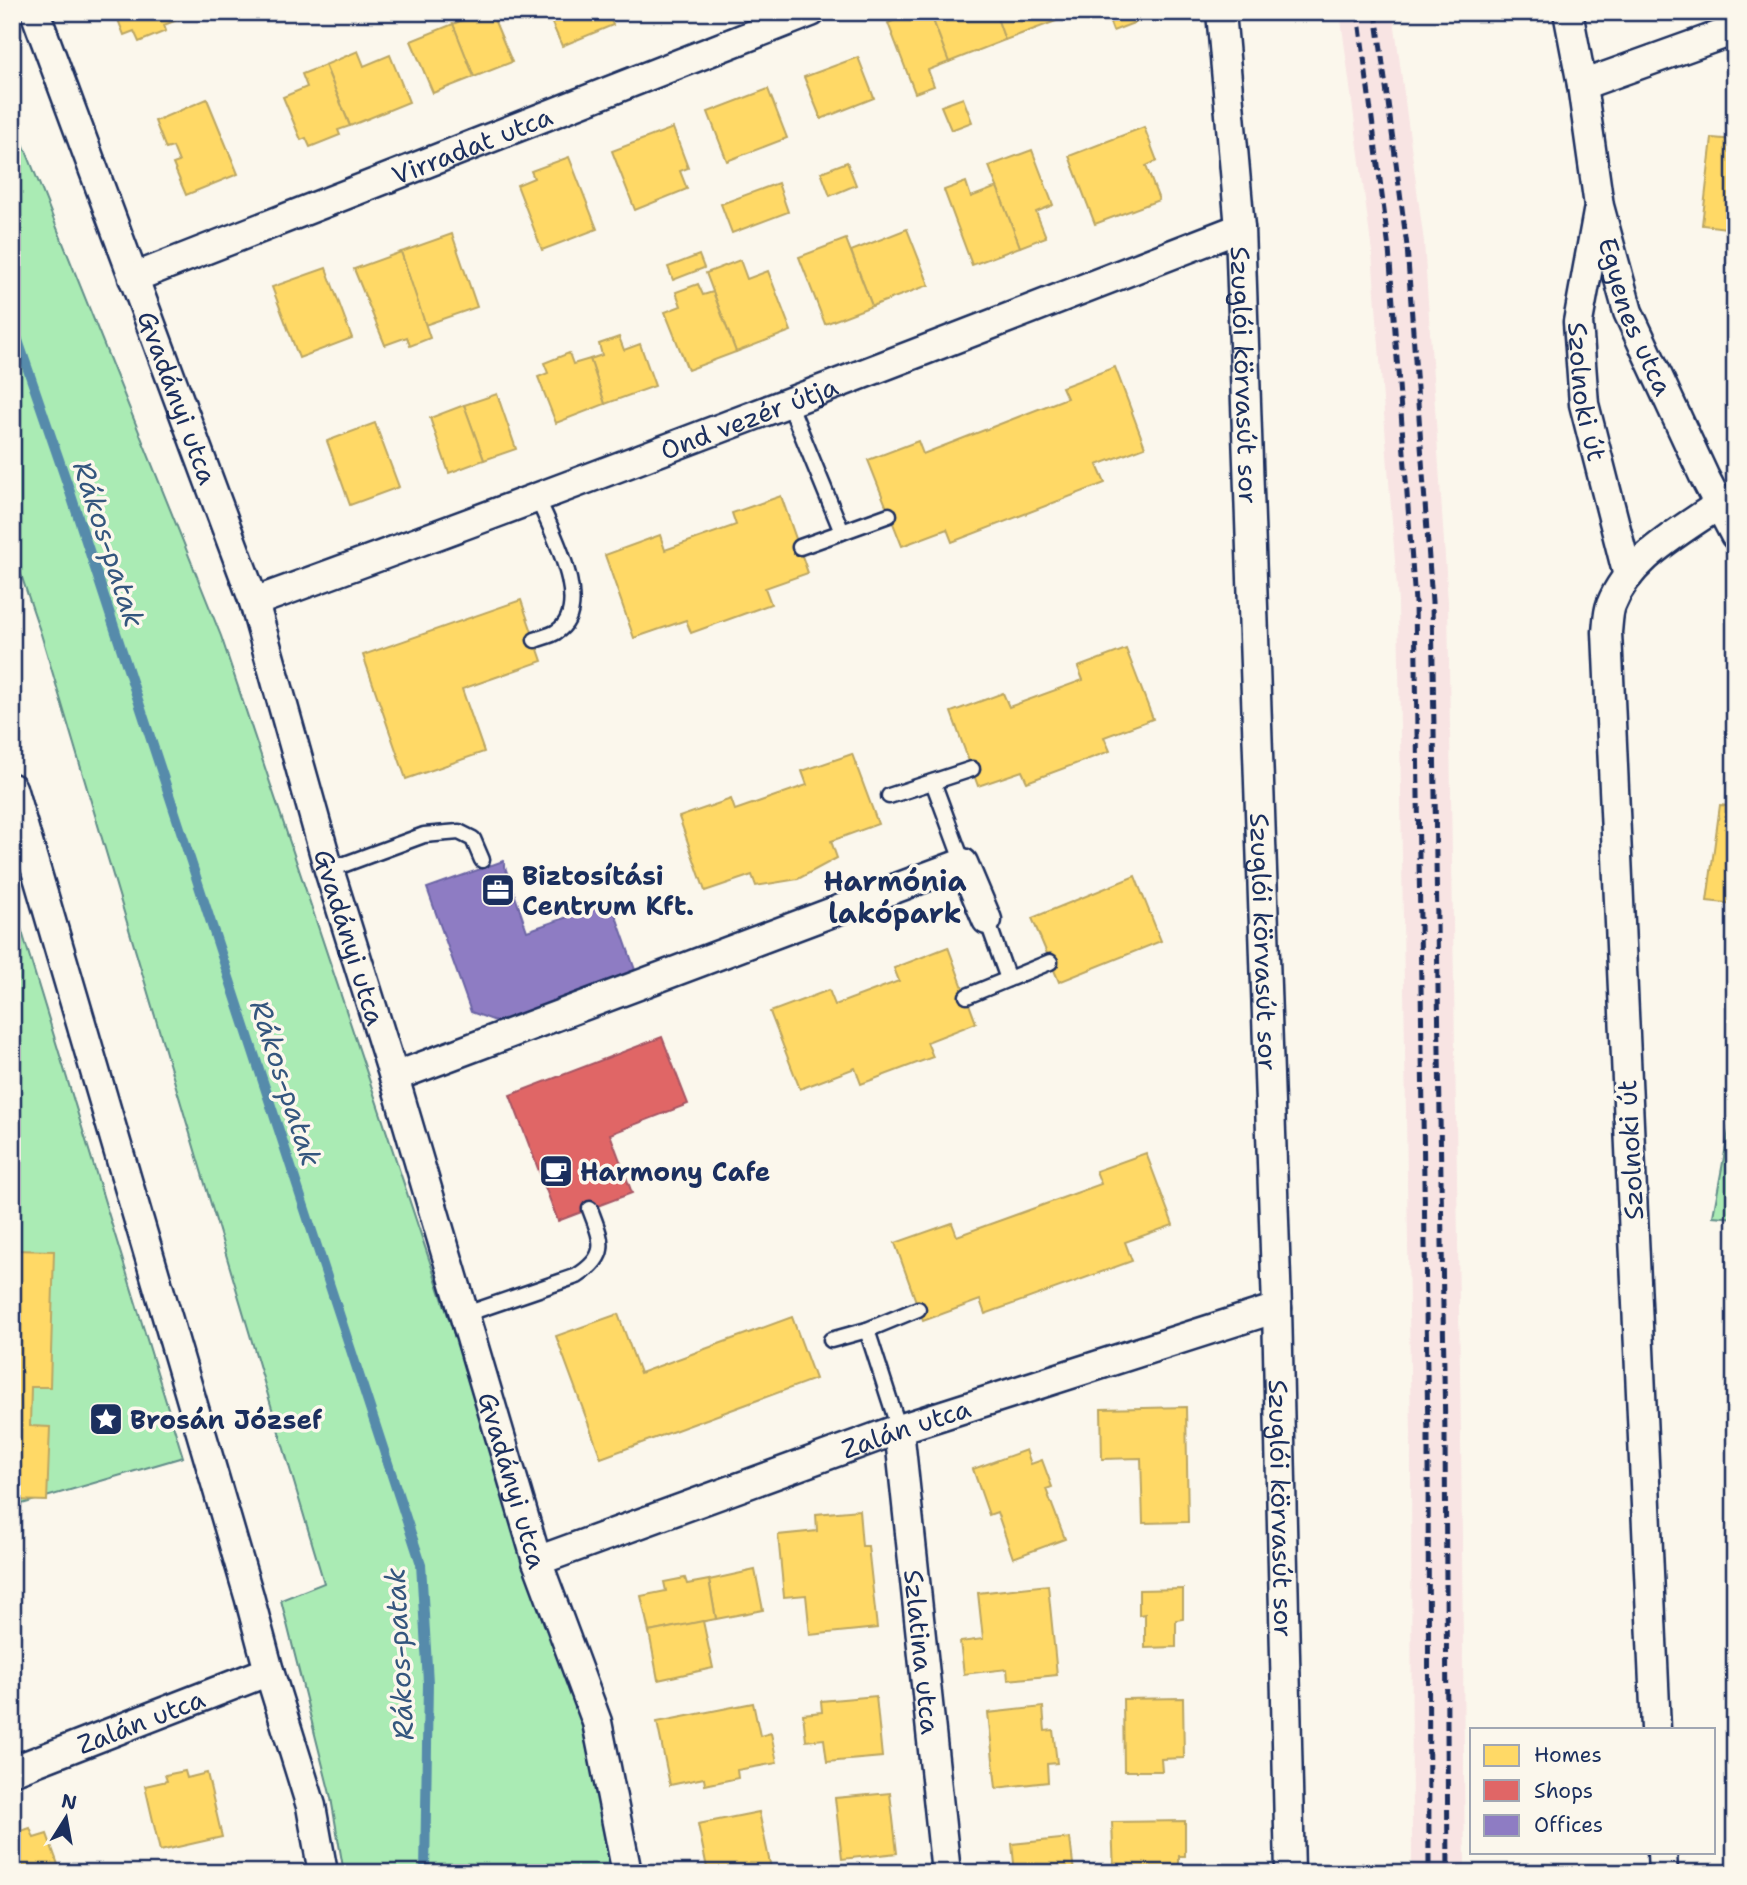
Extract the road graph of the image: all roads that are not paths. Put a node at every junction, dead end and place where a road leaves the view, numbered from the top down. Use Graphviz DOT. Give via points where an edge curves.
graph roads {
  1 [pos="35,12"];
  2 [pos="811,12"];
  3 [pos="1221,12"];
  4 [pos="1567,12"];
  5 [pos="1735,30"];
  6 [pos="1581,85"];
  7 [pos="1600,206"];
  8 [pos="1240,228"];
  9 [pos="133,278"];
  10 [pos="789,403"];
  11 [pos="538,499"];
  12 [pos="1718,505"];
  13 [pos="889,515"];
  14 [pos="842,531"];
  15 [pos="1735,535"];
  16 [pos="800,547"];
  17 [pos="1629,576"];
  18 [pos="254,602"];
  19 [pos="536,640"];
  20 [pos="972,769"];
  21 [pos="933,782"];
  22 [pos="12,788"];
  23 [pos="889,796"];
  24 [pos="482,860"];
  25 [pos="963,863"];
  26 [pos="329,870"];
  27 [pos="987,920"];
  28 [pos="1049,962"];
  29 [pos="1008,979"];
  30 [pos="967,996"];
  31 [pos="394,1077"];
  32 [pos="590,1209"];
  33 [pos="1277,1308"];
  34 [pos="918,1309"];
  35 [pos="463,1315"];
  36 [pos="867,1329"];
  37 [pos="831,1340"];
  38 [pos="899,1429"];
  39 [pos="537,1561"];
  40 [pos="269,1671"];
  41 [pos="1656,1728"];
  42 [pos="12,1771"];
  43 [pos="1662,1854"];
  44 [pos="323,1873"];
  45 [pos="627,1873"];
  46 [pos="946,1873"];
  47 [pos="1290,1873"];
  48 [pos="1663,1873"];
  1 -- 9 [label="street, Gvadányi utca"];
  2 -- 9 [label="street, Virradat utca"];
  3 -- 8 [label="street, Szuglói körvasút sor"];
  4 -- 6 [label="street"];
  5 -- 6 [label="street"];
  6 -- 7 [label="street, Egyenes utca"];
  7 -- 12 [label="street, Egyenes utca" via="1628,312"];
  7 -- 17 [label="street, Szolnoki út" via="1578,322 1584,404"];
  8 -- 10 [label="street, Ond vezér útja"];
  8 -- 33 [label="street, Szuglói körvasút sor"];
  9 -- 18 [label="street, Gvadányi utca"];
  10 -- 11 [label="street, Ond vezér útja"];
  10 -- 14 [label="lane"];
  11 -- 18 [label="street, Ond vezér útja"];
  11 -- 19 [label="lane" via="571,579 573,598 558,631"];
  12 -- 15 [label="street, Egyenes utca"];
  12 -- 17 [label="street, Szolnoki út" via="1650,553"];
  13 -- 14 [label="lane"];
  14 -- 16 [label="lane"];
  17 -- 41 [label="street, Szolnoki út" via="1611,606 1607,632"];
  18 -- 26 [label="street, Gvadányi utca"];
  20 -- 21 [label="lane"];
  21 -- 23 [label="lane"];
  21 -- 25 [label="lane"];
  22 -- 40 [label="street"];
  24 -- 26 [label="lane" via="473,839 459,832 424,835"];
  25 -- 27 [label="street"];
  25 -- 31 [label="street"];
  26 -- 31 [label="street, Gvadányi utca"];
  27 -- 29 [label="lane"];
  28 -- 29 [label="lane"];
  29 -- 30 [label="lane"];
  31 -- 35 [label="street, Gvadányi utca"];
  32 -- 35 [label="lane" via="601,1238 600,1255 592,1266 577,1276"];
  33 -- 38 [label="street, Zalán utca"];
  33 -- 47 [label="street, Szuglói körvasút sor"];
  34 -- 36 [label="lane"];
  35 -- 39 [label="street, Gvadányi utca"];
  36 -- 37 [label="lane"];
  36 -- 38 [label="lane"];
  38 -- 39 [label="street, Zalán utca"];
  38 -- 46 [label="street, Szlatina utca"];
  39 -- 45 [label="street, Gvadányi utca" via="597,1722"];
  40 -- 42 [label="street, Zalán utca"];
  40 -- 44 [label="street" via="311,1806"];
  43 -- 48 [label="street"];
}
